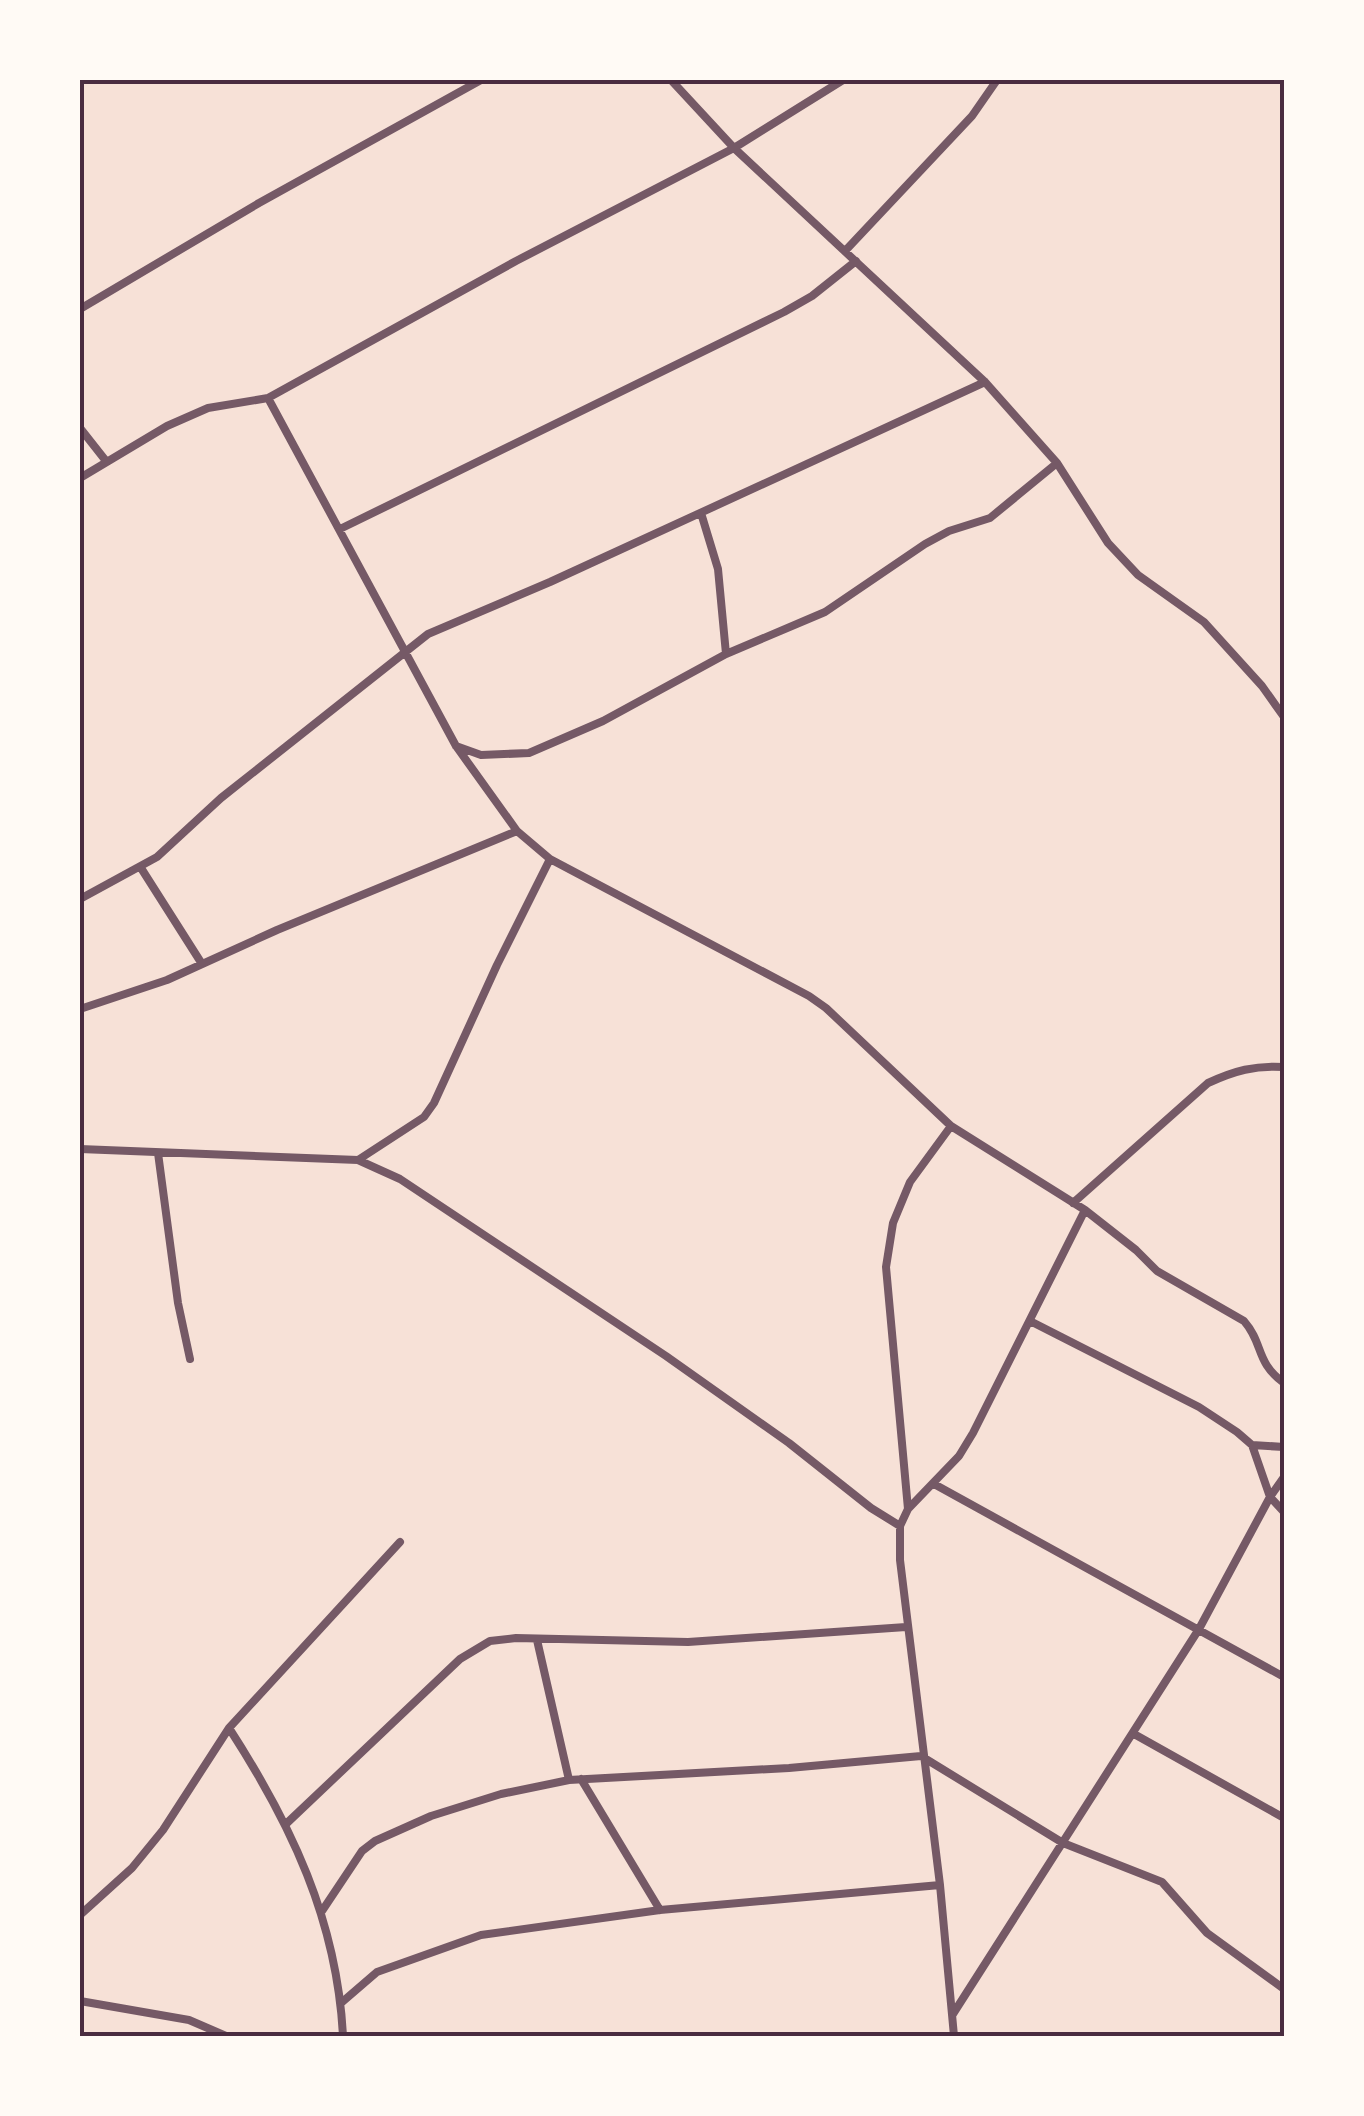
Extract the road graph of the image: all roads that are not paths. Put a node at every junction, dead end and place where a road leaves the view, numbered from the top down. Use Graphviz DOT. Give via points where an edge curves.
graph roads {
  1 [pos="482,80"];
  2 [pos="671,80"];
  3 [pos="843,80"];
  4 [pos="997,80"];
  5 [pos="734,148"];
  6 [pos="845,251"];
  7 [pos="856,262"];
  8 [pos="80,309"];
  9 [pos="985,382"];
  10 [pos="268,398"];
  11 [pos="80,428"];
  12 [pos="106,461"];
  13 [pos="1057,463"];
  14 [pos="80,478"];
  15 [pos="700,513"];
  16 [pos="340,529"];
  17 [pos="404,652"];
  18 [pos="726,654"];
  19 [pos="1284,718"];
  20 [pos="456,746"];
  21 [pos="517,832"];
  22 [pos="550,859"];
  23 [pos="141,868"];
  24 [pos="80,899"];
  25 [pos="202,964"];
  26 [pos="80,1009"];
  27 [pos="1284,1066"];
  28 [pos="951,1126"];
  29 [pos="80,1149"];
  30 [pos="158,1153"];
  31 [pos="358,1160"];
  32 [pos="1074,1203"];
  33 [pos="1085,1210"];
  34 [pos="1030,1321"];
  35 [pos="190,1359"];
  36 [pos="1284,1384"];
  37 [pos="1252,1444"];
  38 [pos="1284,1447"];
  39 [pos="1284,1477"];
  40 [pos="934,1484"];
  41 [pos="1270,1497"];
  42 [pos="908,1508"];
  43 [pos="1284,1512"];
  44 [pos="900,1526"];
  45 [pos="400,1542"];
  46 [pos="906,1627"];
  47 [pos="1199,1629"];
  48 [pos="536,1640"];
  49 [pos="1284,1677"];
  50 [pos="229,1728"];
  51 [pos="1134,1734"];
  52 [pos="922,1756"];
  53 [pos="581,1779"];
  54 [pos="569,1780"];
  55 [pos="1284,1818"];
  56 [pos="286,1823"];
  57 [pos="1063,1844"];
  58 [pos="940,1885"];
  59 [pos="660,1910"];
  60 [pos="322,1912"];
  61 [pos="80,1915"];
  62 [pos="1284,1989"];
  63 [pos="80,2000"];
  64 [pos="341,2003"];
  65 [pos="952,2016"];
  66 [pos="226,2036"];
  67 [pos="343,2036"];
  68 [pos="954,2036"];
  1 -- 8 [label="street"];
  2 -- 5 [label="street"];
  3 -- 5 [label="street"];
  4 -- 6 [label="street" via="972,116"];
  5 -- 6 [label="street"];
  5 -- 10 [label="street"];
  6 -- 7 [label="street"];
  7 -- 9 [label="street"];
  7 -- 16 [label="street" via="784,312"];
  9 -- 13 [label="street"];
  9 -- 15 [label="street"];
  10 -- 12 [label="street" via="208,408"];
  10 -- 16 [label="street"];
  11 -- 12 [label="street"];
  12 -- 14 [label="street"];
  13 -- 18 [label="street" via="990,518 924,544 825,612"];
  13 -- 19 [label="street" via="1108,542 1138,575 1204,622"];
  15 -- 17 [label="street" via="444,625"];
  15 -- 18 [label="street" via="718,569"];
  16 -- 17 [label="street"];
  17 -- 20 [label="street"];
  17 -- 23 [label="street"];
  18 -- 20 [label="street" via="529,752 482,755"];
  20 -- 21 [label="street"];
  21 -- 22 [label="street"];
  21 -- 25 [label="street"];
  22 -- 28 [label="street" via="809,996"];
  22 -- 31 [label="street" via="434,1104 424,1118"];
  23 -- 24 [label="street"];
  23 -- 25 [label="street"];
  25 -- 26 [label="street"];
  27 -- 32 [label="street" via="1233,1072 1208,1083"];
  28 -- 32 [label="street"];
  28 -- 42 [label="street" via="910,1182 893,1223 886,1267"];
  29 -- 30 [label="street"];
  30 -- 31 [label="street"];
  30 -- 35 [label="street"];
  31 -- 44 [label="street" via="400,1180 666,1356"];
  32 -- 33 [label="street"];
  33 -- 34 [label="street"];
  33 -- 36 [label="street" via="1157,1271 1244,1321 1266,1370"];
  34 -- 37 [label="street" via="1199,1407"];
  34 -- 40 [label="street" via="974,1433"];
  37 -- 38 [label="street"];
  37 -- 41 [label="street"];
  39 -- 41 [label="street"];
  40 -- 42 [label="street"];
  40 -- 47 [label="street"];
  41 -- 43 [label="street"];
  41 -- 47 [label="street"];
  42 -- 44 [label="street"];
  44 -- 46 [label="street"];
  45 -- 50 [label="street"];
  46 -- 48 [label="street" via="688,1642"];
  46 -- 52 [label="street"];
  47 -- 49 [label="street"];
  47 -- 51 [label="street"];
  48 -- 54 [label="street"];
  48 -- 56 [label="street" via="490,1641 460,1659"];
  50 -- 56 [label="street"];
  50 -- 61 [label="street" via="163,1830"];
  51 -- 55 [label="street"];
  51 -- 57 [label="street"];
  52 -- 53 [label="street"];
  52 -- 57 [label="street"];
  52 -- 58 [label="street"];
  53 -- 54 [label="street"];
  53 -- 59 [label="street"];
  54 -- 60 [label="street" via="484,1799 375,1841"];
  56 -- 60 [label="street"];
  57 -- 62 [label="street" via="1162,1882 1207,1933"];
  57 -- 65 [label="street"];
  58 -- 59 [label="street"];
  58 -- 65 [label="street"];
  59 -- 64 [label="street" via="480,1935 377,1972"];
  60 -- 64 [label="street"];
  63 -- 66 [label="street" via="188,2020"];
  64 -- 67 [label="street"];
  65 -- 68 [label="street"];
}
